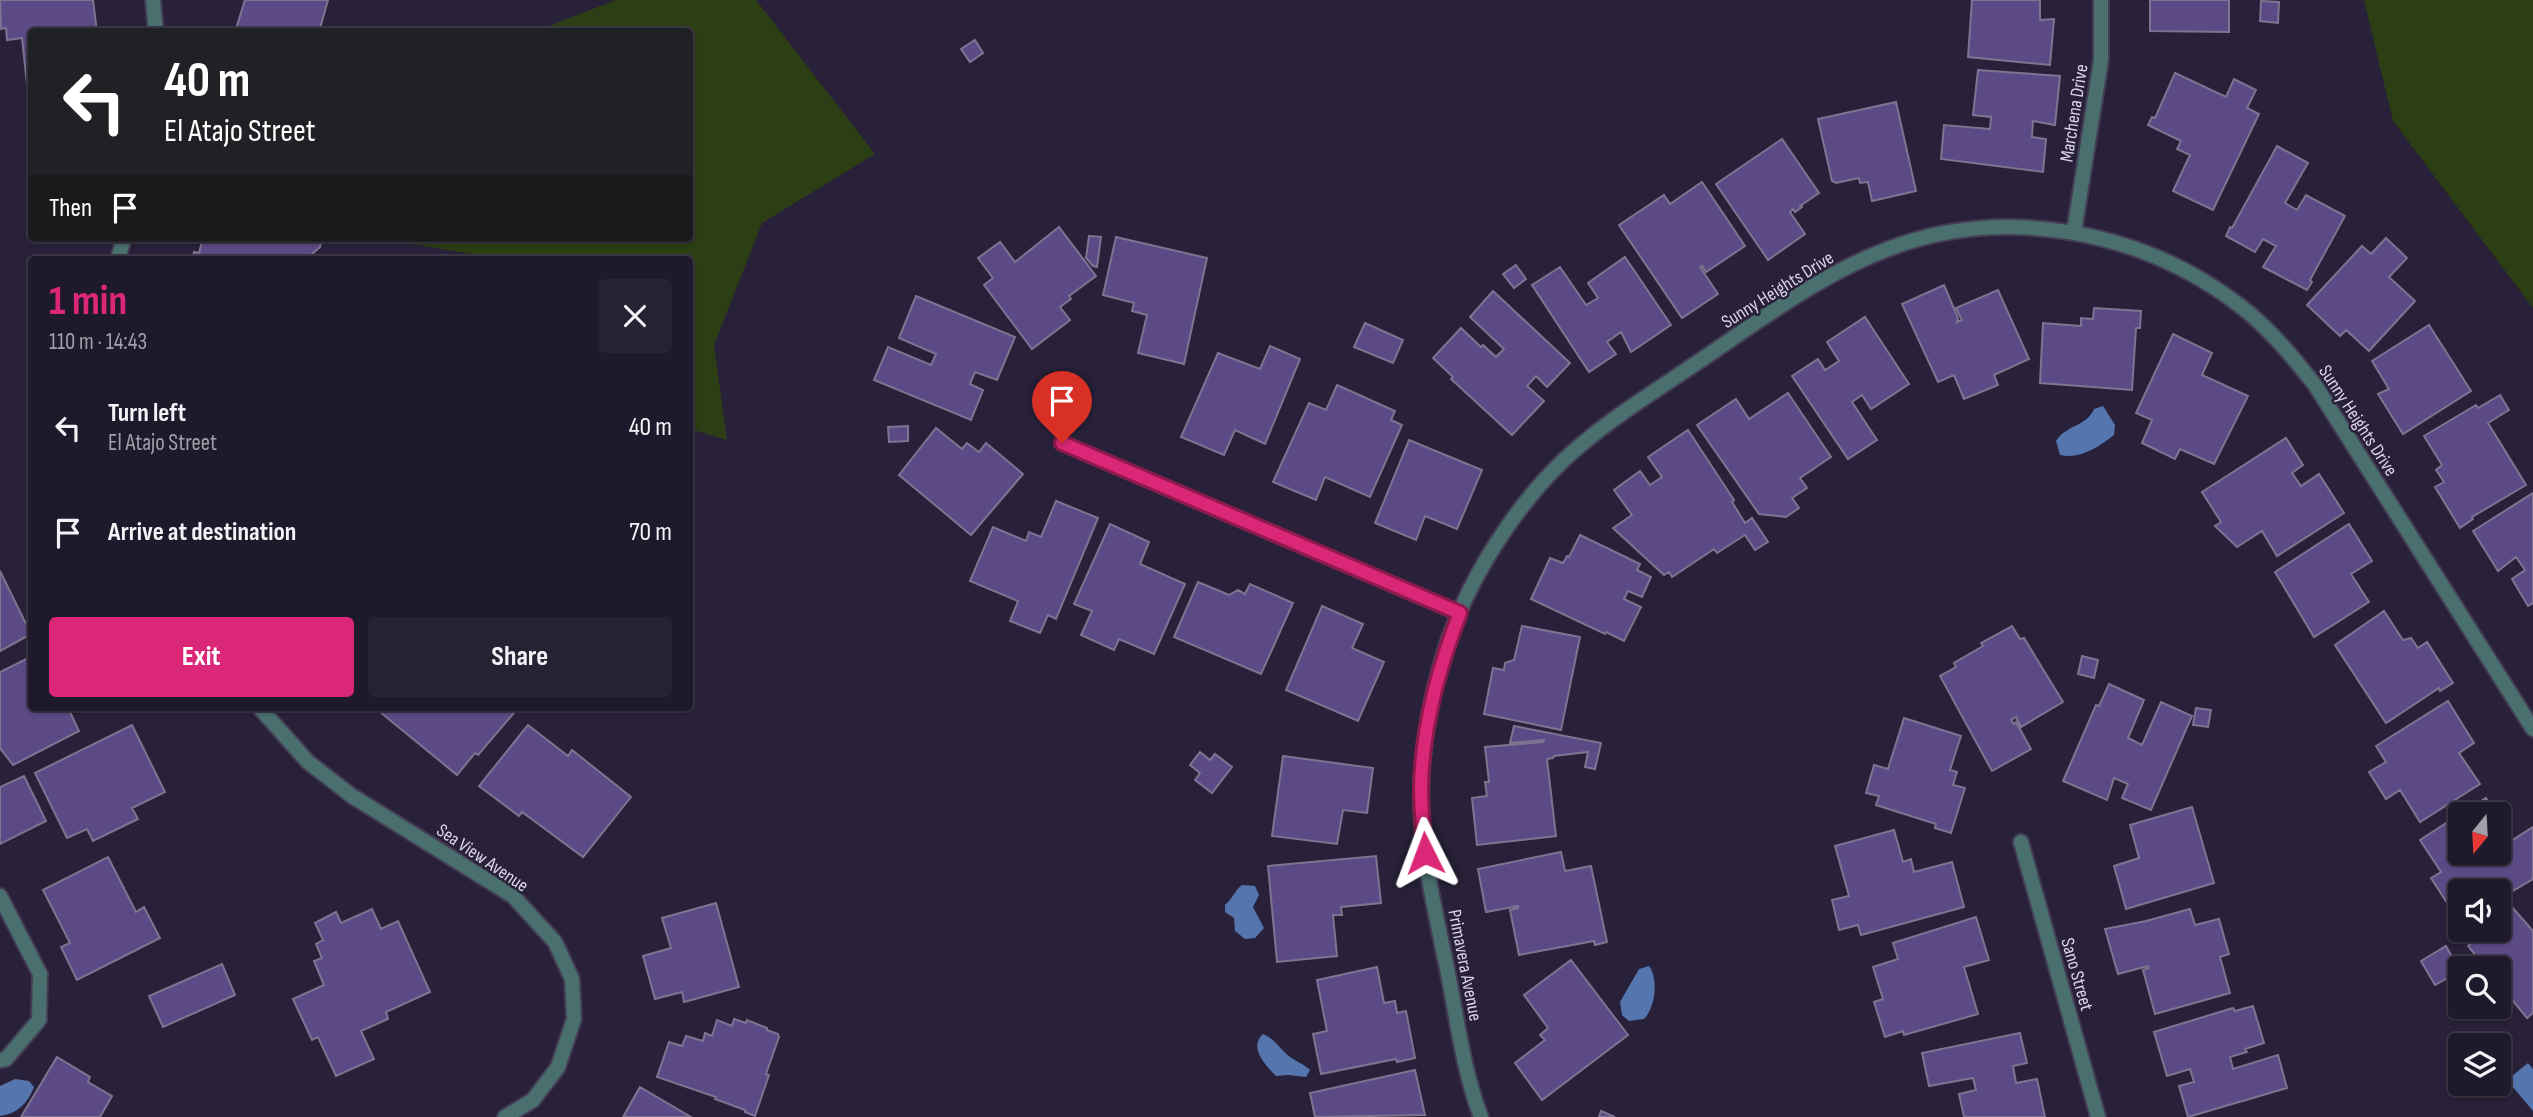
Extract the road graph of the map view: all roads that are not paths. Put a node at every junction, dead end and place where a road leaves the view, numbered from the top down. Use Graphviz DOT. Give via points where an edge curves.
graph roads {
  1 [pos="153,0"];
  2 [pos="2101,0"];
  3 [pos="156,28"];
  4 [pos="2074,232"];
  5 [pos="1062,443"];
  6 [pos="1460,613"];
  7 [pos="263,711"];
  8 [pos="2533,729"];
  9 [pos="2021,842"];
  10 [pos="0,897"];
  11 [pos="0,1060"];
  12 [pos="505,1117"];
  13 [pos="1481,1117"];
  14 [pos="2098,1117"];
  1 -- 3 [label="street"];
  2 -- 4 [label="street, Marchena Drive" via="2101,60"];
  4 -- 6 [label="street, Sunny Heights Drive" via="2011,227 1947,233 1890,248 1831,274 1618,416 1573,452 1528,499 1486,561"];
  4 -- 8 [label="street, Sunny Heights Drive" via="2138,249 2191,273 2239,305 2278,339 2315,384"];
  5 -- 6 [label="street"];
  6 -- 13 [label="street, Primavera Avenue" via="1427,722 1421,787 1425,853 1466,1068"];
  7 -- 12 [label="street, Sea View Avenue" via="308,762 352,796 513,896 555,943 572,978 574,1019 558,1067 533,1100"];
  9 -- 14 [label="street, Sano Street"];
  10 -- 11 [label="street" via="40,974 39,1020 6,1059"];
}
